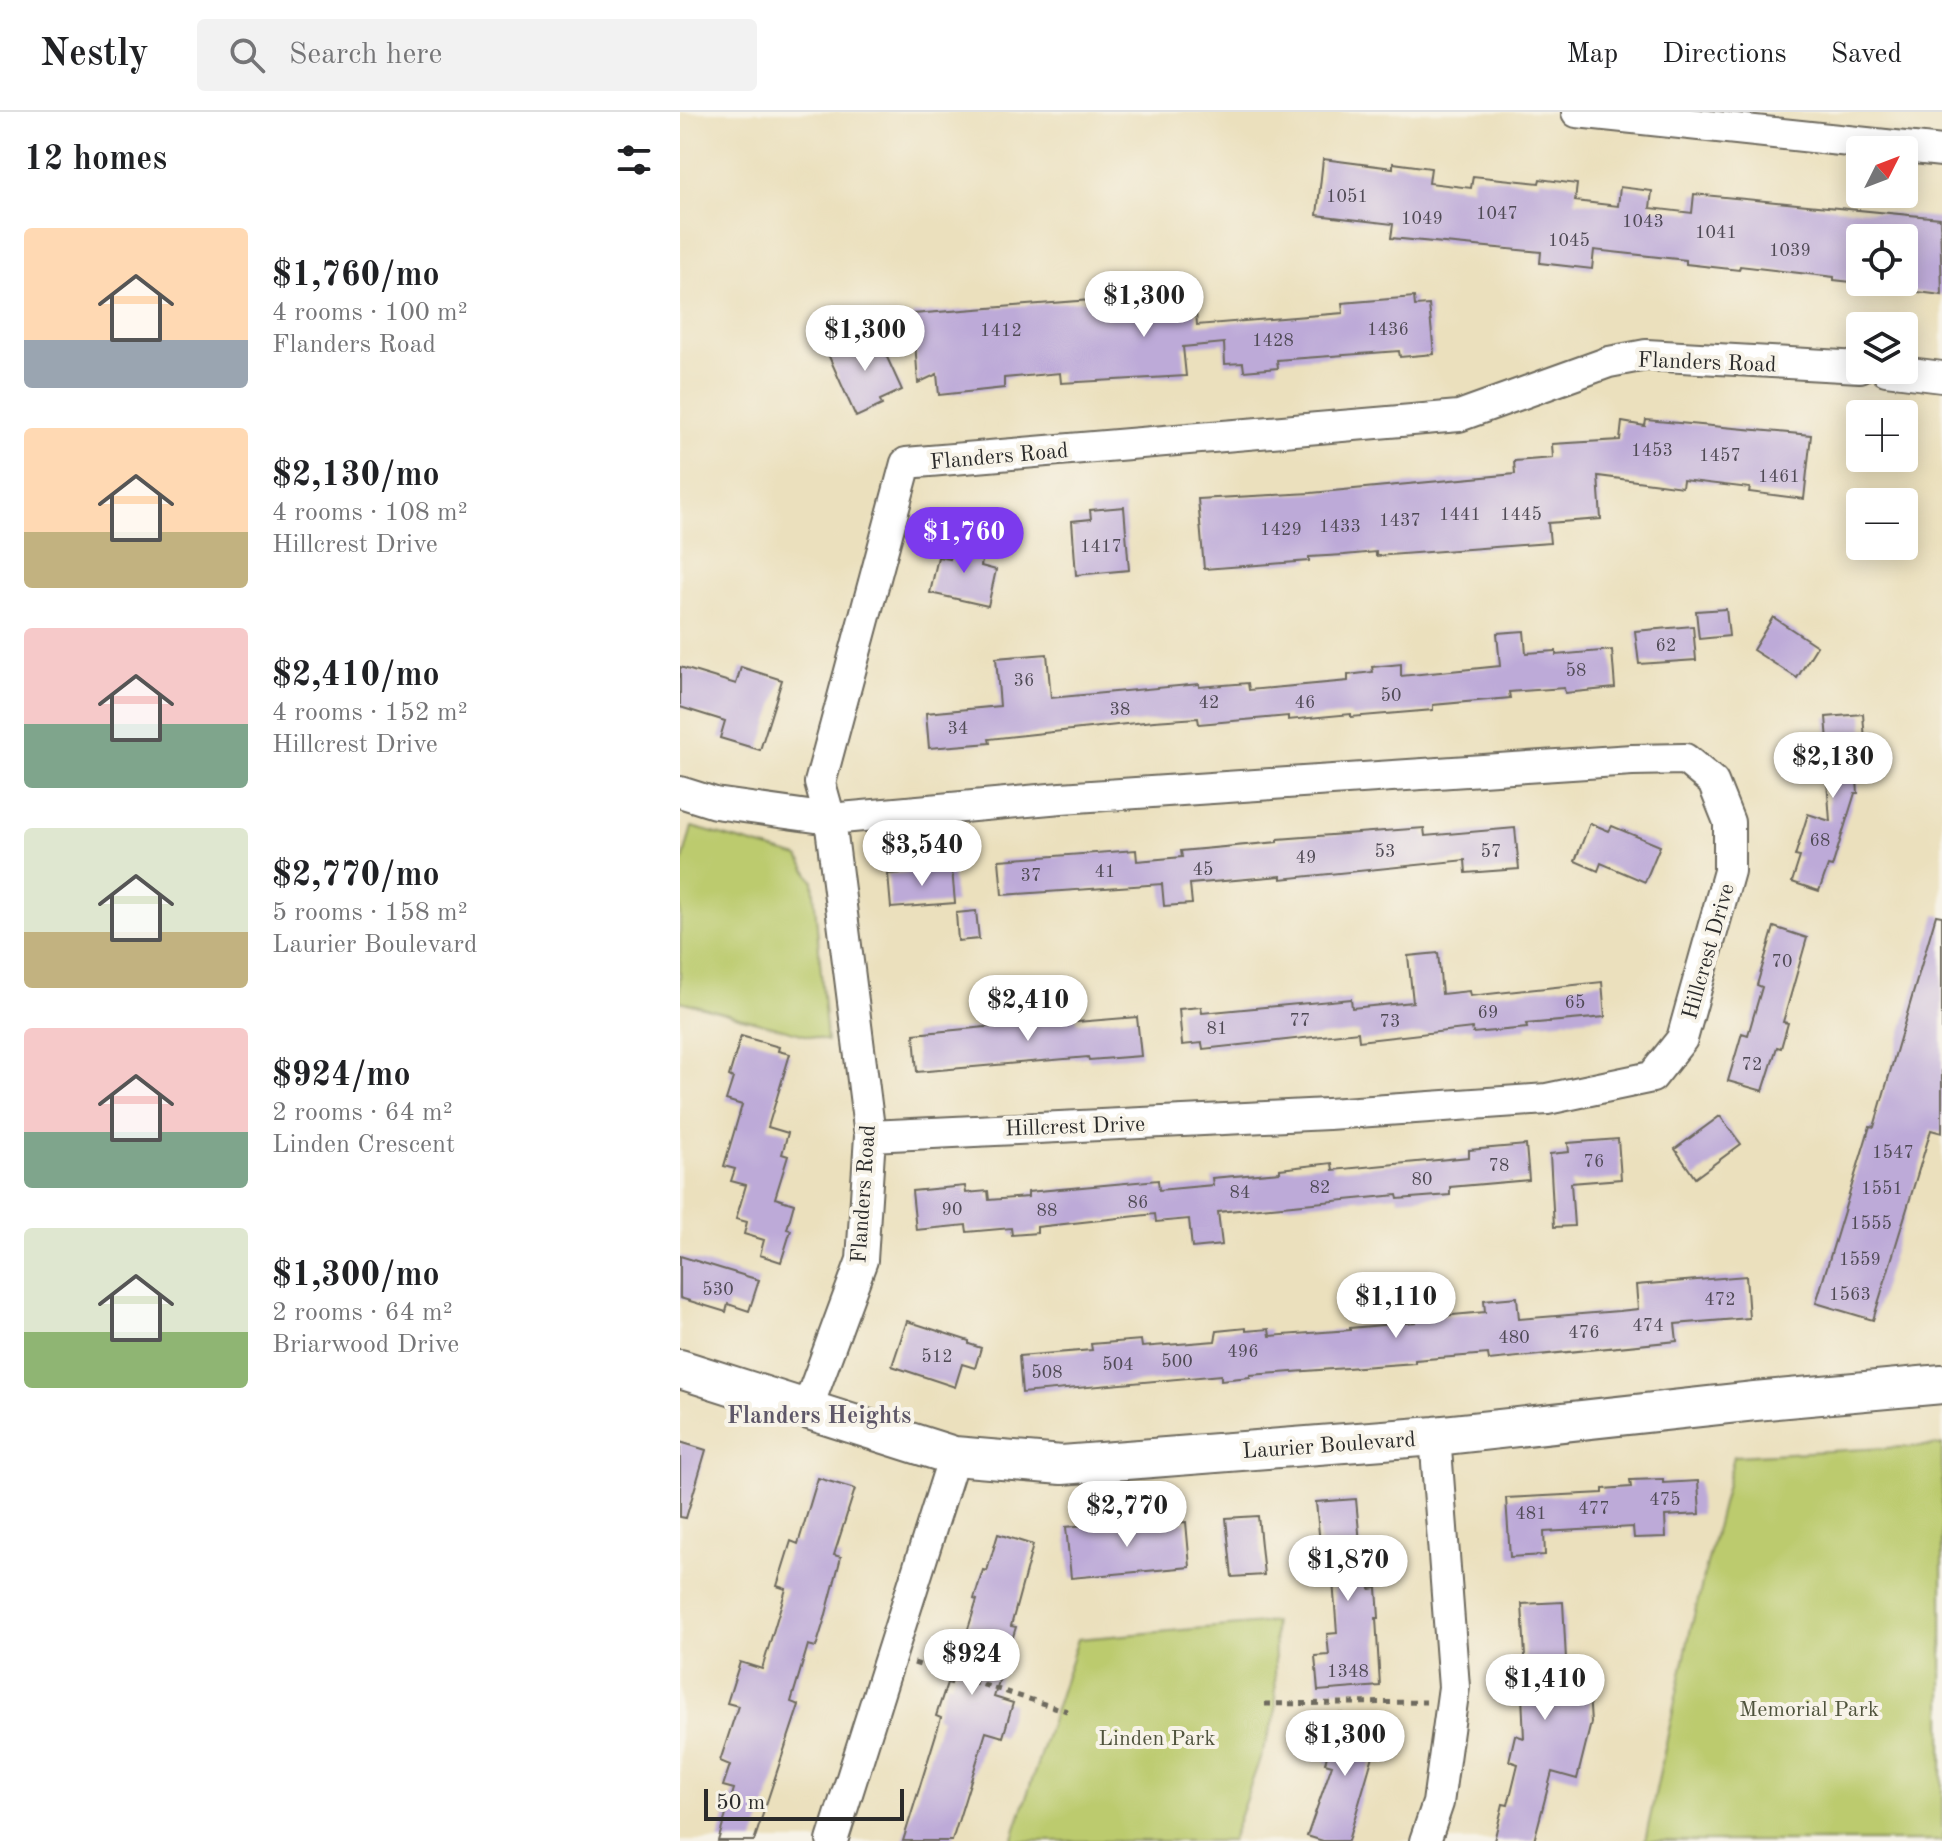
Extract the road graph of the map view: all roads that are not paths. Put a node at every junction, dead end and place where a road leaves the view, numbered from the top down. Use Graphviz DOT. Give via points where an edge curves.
graph roads {
  1 [pos="1577,112"];
  2 [pos="1942,151"];
  3 [pos="1846,366"];
  4 [pos="1918,374"];
  5 [pos="1942,377"];
  6 [pos="680,792"];
  7 [pos="830,819"];
  8 [pos="870,1136"];
  9 [pos="680,1369"];
  10 [pos="1942,1384"];
  11 [pos="807,1409"];
  12 [pos="1435,1436"];
  13 [pos="954,1456"];
  14 [pos="832,1841"];
  15 [pos="1425,1841"];
  1 -- 2 [label="street"];
  3 -- 7 [label="street, Flanders Road" via="1646,355 1609,362 1459,416 906,463 820,783"];
  4 -- 5 [label="street"];
  6 -- 7 [label="street, Hillcrest Drive" via="715,803"];
  7 -- 8 [label="street, Flanders Road"];
  7 -- 8 [label="street, Hillcrest Drive" via="1076,796 1685,759 1713,782 1729,822 1729,871 1682,1039 1652,1077 1531,1100"];
  8 -- 11 [label="street, Flanders Road" via="862,1260"];
  9 -- 11 [label="street, Laurier Boulevard"];
  10 -- 12 [label="street, Laurier Boulevard"];
  11 -- 13 [label="street, Laurier Boulevard"];
  12 -- 13 [label="street, Laurier Boulevard" via="1062,1465"];
  12 -- 15 [label="street" via="1454,1687 1438,1803"];
  13 -- 14 [label="street"];
}
